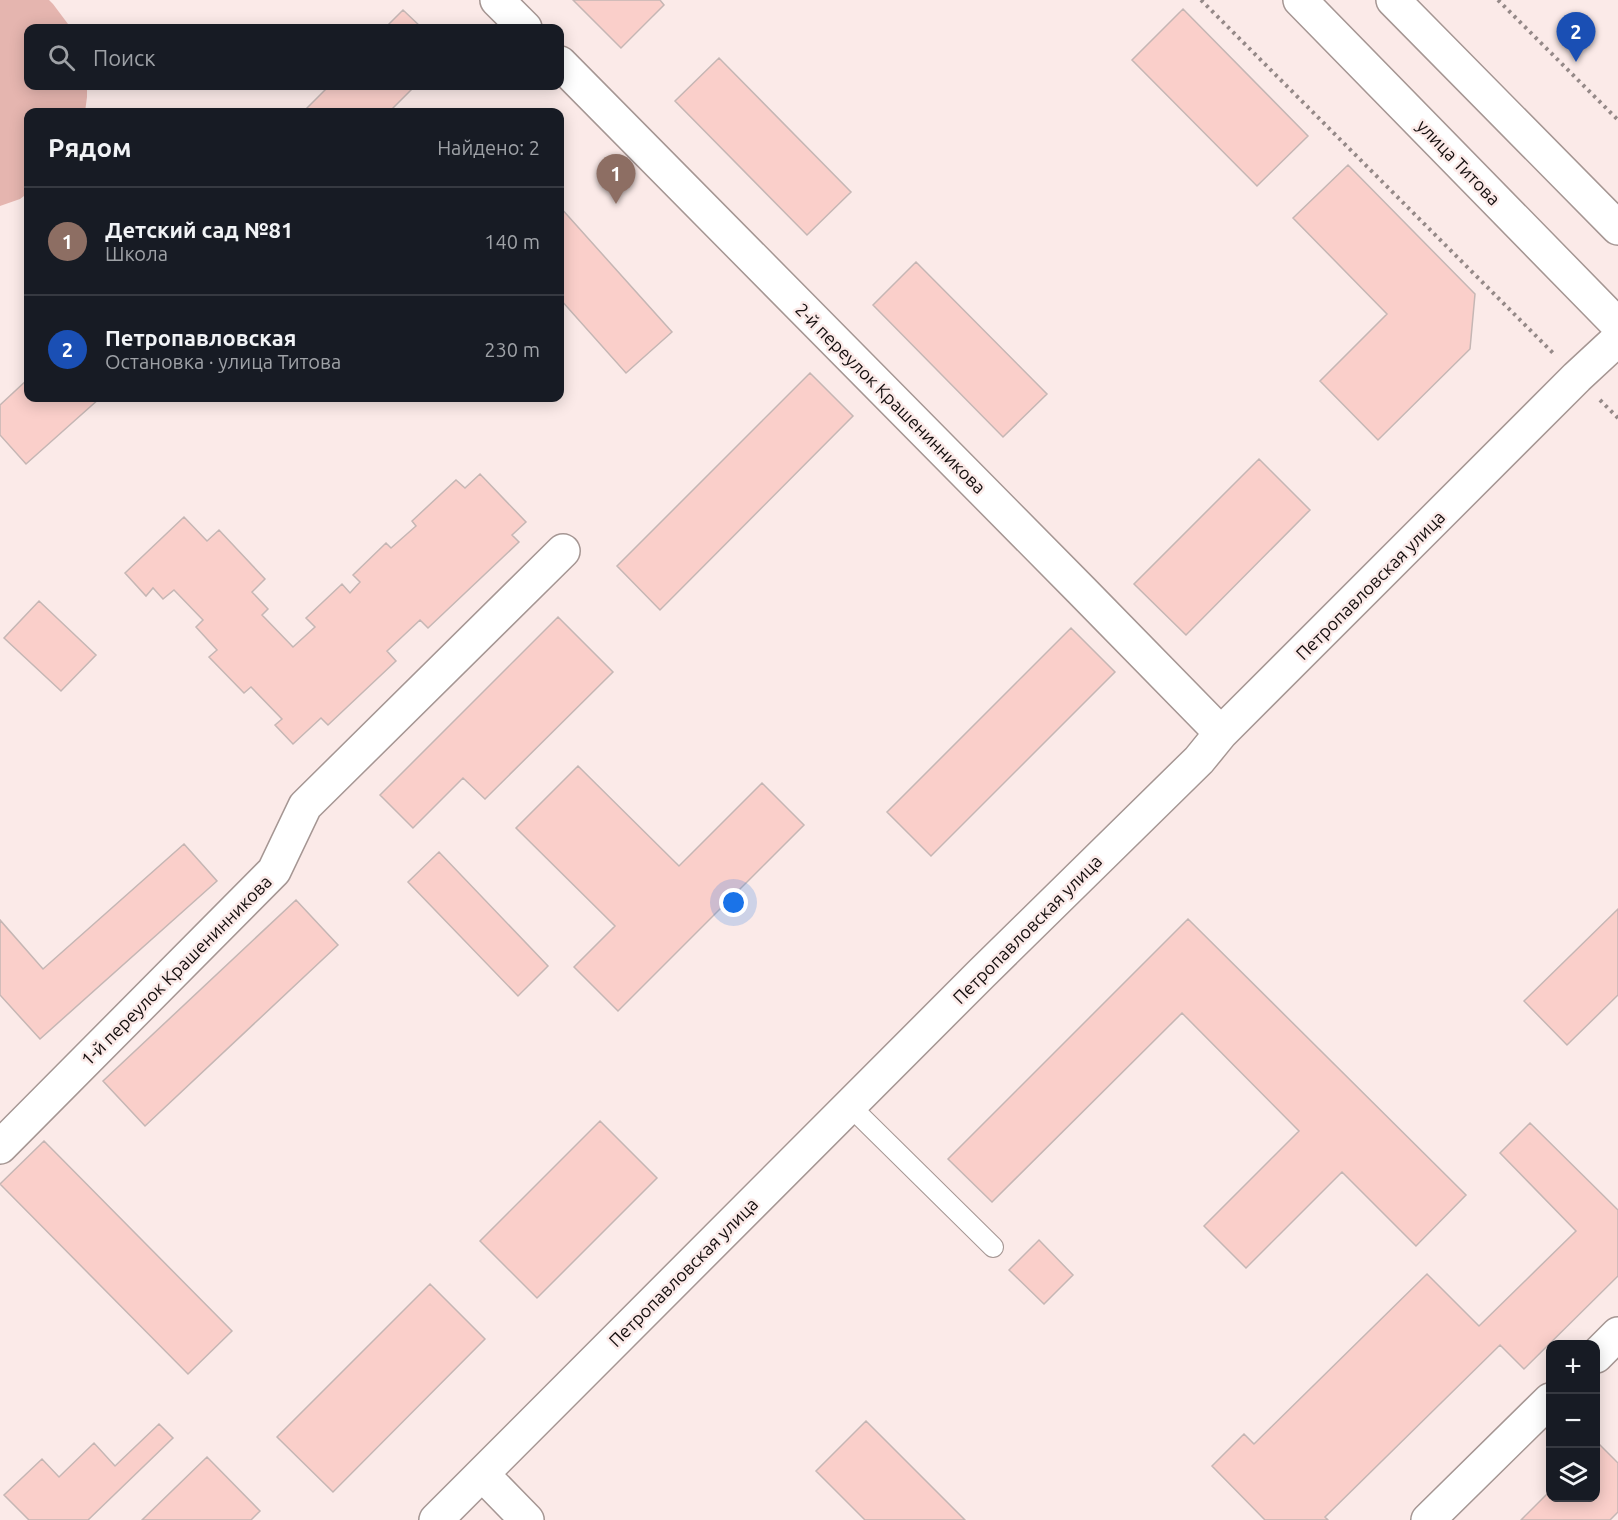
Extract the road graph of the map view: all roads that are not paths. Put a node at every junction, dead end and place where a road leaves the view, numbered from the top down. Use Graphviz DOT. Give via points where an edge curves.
graph roads {
  1 [pos="497,0"];
  2 [pos="1300,0"];
  3 [pos="1393,0"];
  4 [pos="521,24"];
  5 [pos="564,67"];
  6 [pos="1618,228"];
  7 [pos="1618,325"];
  8 [pos="1618,339"];
  9 [pos="563,551"];
  10 [pos="1221,733"];
  11 [pos="850,1106"];
  12 [pos="0,1147"];
  13 [pos="993,1247"];
  14 [pos="1618,1334"];
  15 [pos="1600,1352"];
  16 [pos="1546,1405"];
  17 [pos="482,1474"];
  18 [pos="436,1520"];
  19 [pos="527,1520"];
  20 [pos="1428,1520"];
  1 -- 4 [label="street"];
  2 -- 7 [label="street, улица Титова"];
  3 -- 6 [label="street"];
  5 -- 10 [label="street, 2-й переулок Крашенинникова"];
  8 -- 10 [label="street, Петропавловская улица"];
  9 -- 12 [label="street, 1-й переулок Крашенинникова" via="305,806 274,871"];
  10 -- 11 [label="street, Петропавловская улица"];
  11 -- 13 [label="lane"];
  11 -- 17 [label="street, Петропавловская улица"];
  14 -- 15 [label="street"];
  16 -- 20 [label="street"];
  17 -- 18 [label="street, Петропавловская улица"];
  17 -- 19 [label="street"];
}
